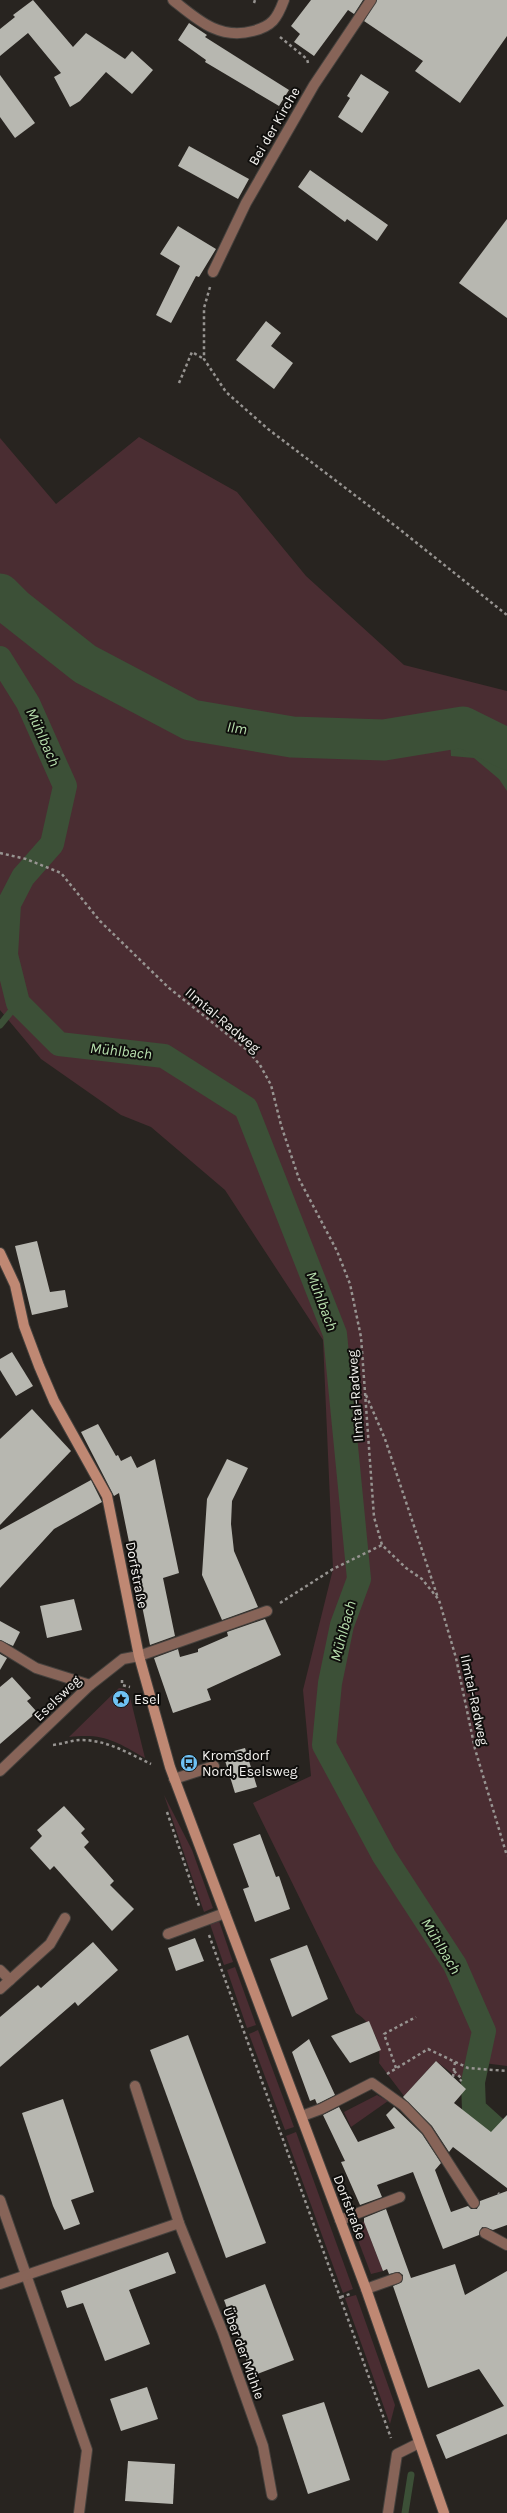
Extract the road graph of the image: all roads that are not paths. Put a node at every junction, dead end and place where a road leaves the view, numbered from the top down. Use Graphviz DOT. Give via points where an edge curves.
graph roads {
  1 [pos="173,0"];
  2 [pos="284,0"];
  3 [pos="371,0"];
  4 [pos="213,272"];
  5 [pos="0,1253"];
  6 [pos="267,1611"];
  7 [pos="0,1646"];
  8 [pos="139,1656"];
  9 [pos="90,1685"];
  10 [pos="214,1766"];
  11 [pos="0,1771"];
  12 [pos="174,1779"];
  13 [pos="225,1913"];
  14 [pos="65,1918"];
  15 [pos="168,1934"];
  16 [pos="0,1970"];
  17 [pos="10,1980"];
  18 [pos="0,1989"];
  19 [pos="135,2086"];
  20 [pos="302,2116"];
  21 [pos="400,2198"];
  22 [pos="0,2200"];
  23 [pos="474,2203"];
  24 [pos="340,2220"];
  25 [pos="179,2223"];
  26 [pos="485,2233"];
  27 [pos="507,2245"];
  28 [pos="27,2274"];
  29 [pos="397,2278"];
  30 [pos="0,2284"];
  31 [pos="366,2289"];
  32 [pos="419,2444"];
  33 [pos="272,2496"];
  34 [pos="79,2513"];
  35 [pos="388,2513"];
  36 [pos="444,2513"];
  1 -- 2 [label="street" via="207,25 222,32 239,35 268,27"];
  3 -- 4 [label="street, Bei der Kirche" via="314,85 246,203"];
  5 -- 8 [label="street, Dorfstraße" via="15,1285 24,1326 54,1401 107,1496"];
  6 -- 8 [label="street, Eselsweg"];
  7 -- 9 [label="street" via="36,1668"];
  8 -- 9 [label="street, Eselsweg" via="123,1659"];
  8 -- 12 [label="street, Dorfstraße"];
  9 -- 11 [label="street, Eselsweg"];
  10 -- 12 [label="street"];
  12 -- 13 [label="street, Dorfstraße"];
  13 -- 15 [label="street"];
  13 -- 20 [label="street, Dorfstraße"];
  14 -- 17 [label="street" via="50,1944"];
  16 -- 17 [label="street"];
  17 -- 18 [label="street"];
  19 -- 25 [label="street, Über der Mühle"];
  20 -- 23 [label="street" via="372,2083 404,2106 427,2130"];
  20 -- 24 [label="street, Dorfstraße"];
  21 -- 24 [label="street"];
  22 -- 28 [label="street"];
  24 -- 31 [label="street, Dorfstraße"];
  25 -- 28 [label="street"];
  25 -- 33 [label="street, Über der Mühle" via="223,2333 263,2446"];
  26 -- 27 [label="street"];
  28 -- 30 [label="street"];
  28 -- 34 [label="street" via="87,2450"];
  29 -- 31 [label="street"];
  31 -- 32 [label="street, Dorfstraße"];
  32 -- 35 [label="street" via="397,2454"];
  32 -- 36 [label="street, Dorfstraße"];
}
